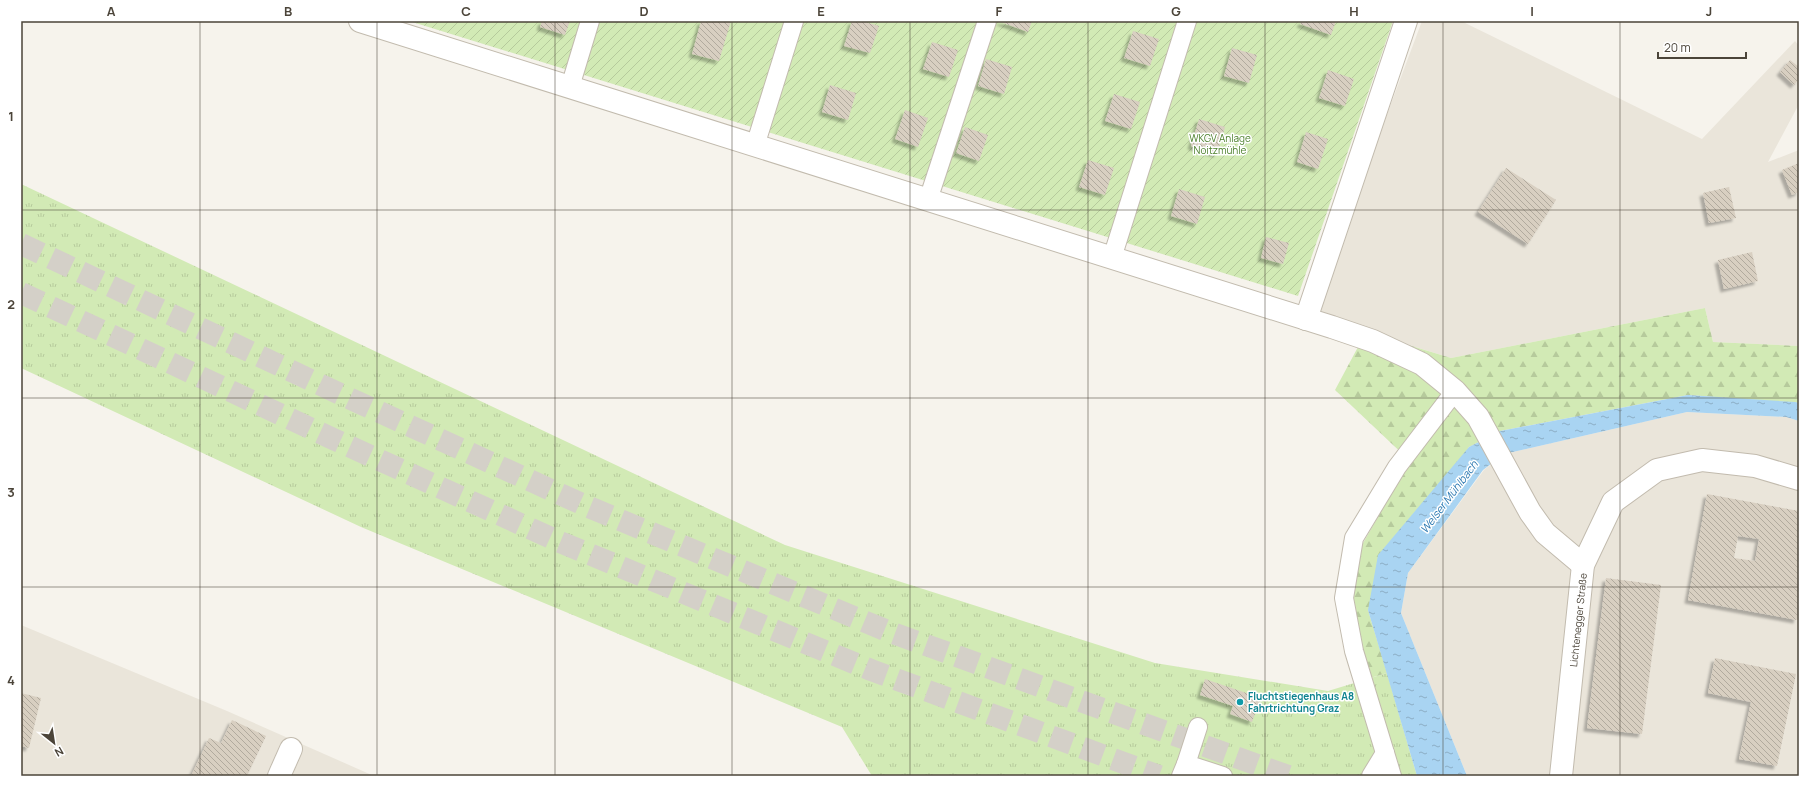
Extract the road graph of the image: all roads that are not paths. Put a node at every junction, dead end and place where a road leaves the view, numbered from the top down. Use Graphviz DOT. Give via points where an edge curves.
graph roads {
  1 [pos="360,21"];
  2 [pos="590,21"];
  3 [pos="794,21"];
  4 [pos="987,21"];
  5 [pos="1186,21"];
  6 [pos="1406,21"];
  7 [pos="385,25"];
  8 [pos="570,87"];
  9 [pos="755,146"];
  10 [pos="928,200"];
  11 [pos="1112,258"];
  12 [pos="1306,319"];
  13 [pos="1455,391"];
  14 [pos="1799,479"];
  15 [pos="1583,565"];
  16 [pos="1198,727"];
  17 [pos="291,749"];
  18 [pos="1385,753"];
  19 [pos="1183,770"];
  20 [pos="279,776"];
  21 [pos="1224,776"];
  22 [pos="1371,776"];
  23 [pos="1392,776"];
  24 [pos="1560,776"];
  1 -- 7 [label="street"];
  2 -- 8 [label="lane"];
  3 -- 9 [label="lane"];
  4 -- 10 [label="lane"];
  5 -- 11 [label="lane"];
  6 -- 12 [label="street"];
  7 -- 8 [label="street"];
  8 -- 9 [label="street"];
  9 -- 10 [label="street"];
  10 -- 11 [label="street"];
  11 -- 12 [label="street"];
  12 -- 13 [label="street" via="1373,341 1422,364"];
  13 -- 15 [label="street" via="1478,417 1530,512 1545,533"];
  13 -- 18 [label="lane" via="1397,467 1354,538 1344,598 1354,651"];
  14 -- 15 [label="street, Lichtenegger Straße" via="1755,466 1702,460 1657,470 1613,502"];
  15 -- 24 [label="street, Lichtenegger Straße"];
  16 -- 19 [label="lane"];
  17 -- 20 [label="street"];
  18 -- 22 [label="lane"];
  18 -- 23 [label="lane"];
  19 -- 21 [label="lane"];
}
